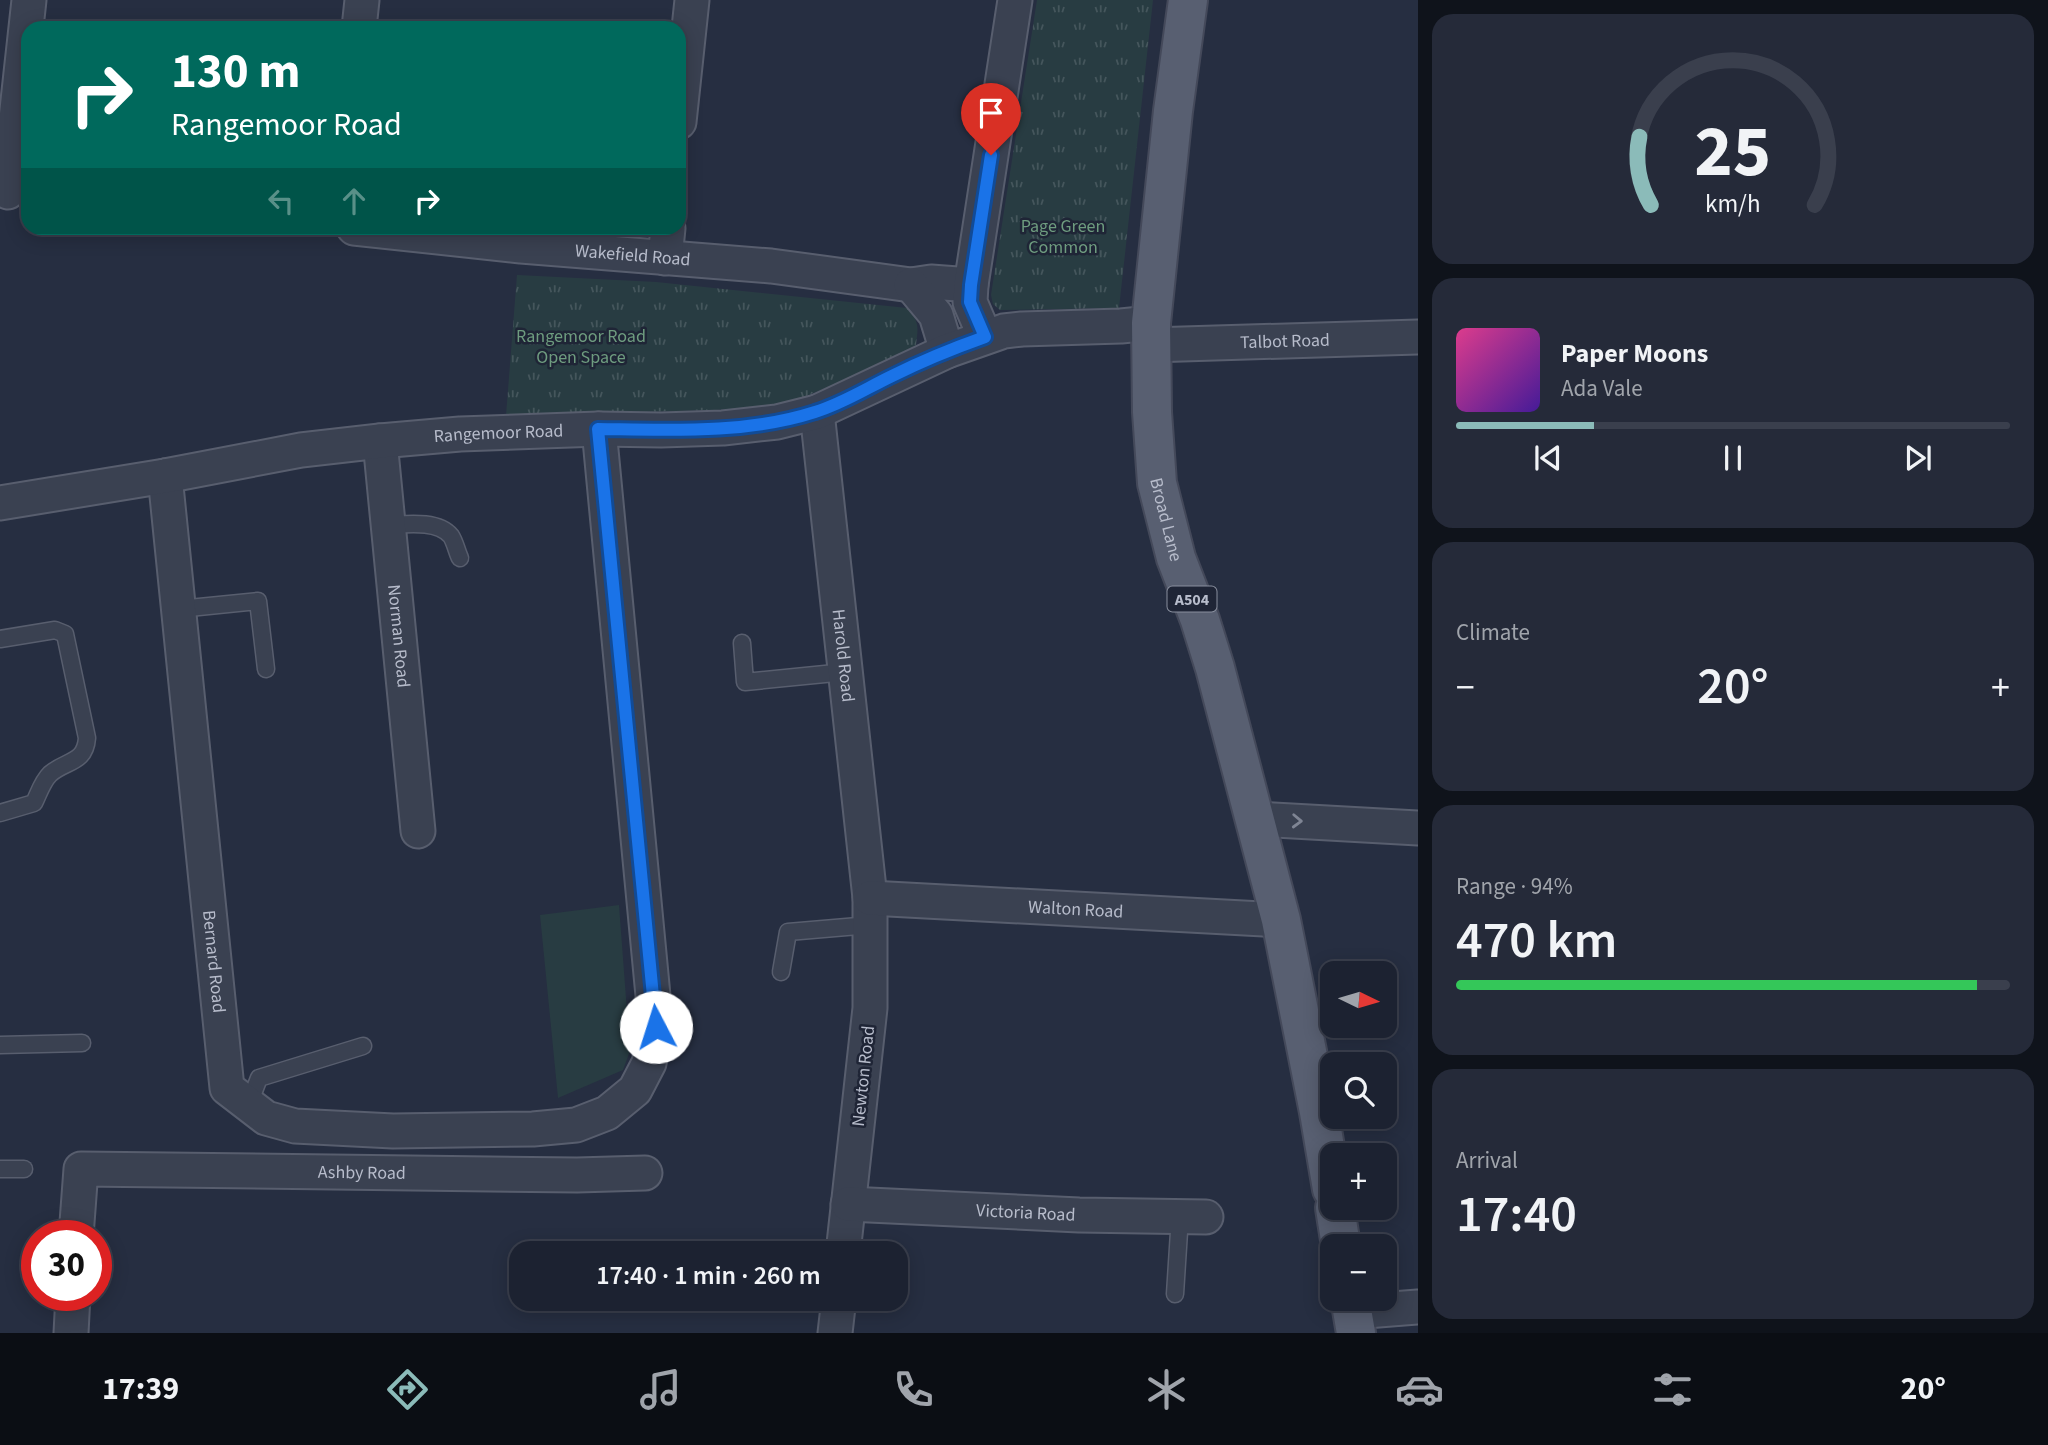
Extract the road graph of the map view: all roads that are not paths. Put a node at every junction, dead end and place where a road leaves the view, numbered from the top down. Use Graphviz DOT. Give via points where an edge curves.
graph roads {
  1 [pos="29,0"];
  2 [pos="362,0"];
  3 [pos="692,0"];
  4 [pos="1015,0"];
  5 [pos="1188,0"];
  6 [pos="27,21"];
  7 [pos="360,21"];
  8 [pos="686,56"];
  9 [pos="21,90"];
  10 [pos="12,192"];
  11 [pos="419,235"];
  12 [pos="666,243"];
  13 [pos="911,285"];
  14 [pos="971,285"];
  15 [pos="1151,334"];
  16 [pos="985,337"];
  17 [pos="1418,337"];
  18 [pos="947,351"];
  19 [pos="817,412"];
  20 [pos="598,429"];
  21 [pos="380,441"];
  22 [pos="165,476"];
  23 [pos="0,503"];
  24 [pos="389,525"];
  25 [pos="460,558"];
  26 [pos="179,609"];
  27 [pos="0,639"];
  28 [pos="742,643"];
  29 [pos="267,669"];
  30 [pos="845,672"];
  31 [pos="0,813"];
  32 [pos="1255,819"];
  33 [pos="1418,828"];
  34 [pos="418,831"];
  35 [pos="870,911"];
  36 [pos="1281,920"];
  37 [pos="781,972"];
  38 [pos="82,1043"];
  39 [pos="0,1045"];
  40 [pos="363,1046"];
  41 [pos="249,1104"];
  42 [pos="1324,1143"];
  43 [pos="0,1168"];
  44 [pos="24,1169"];
  45 [pos="645,1173"];
  46 [pos="848,1204"];
  47 [pos="1193,1217"];
  48 [pos="77,1220"];
  49 [pos="844,1241"];
  50 [pos="1175,1294"];
  51 [pos="1418,1307"];
  52 [pos="72,1311"];
  53 [pos="838,1311"];
  54 [pos="1353,1315"];
  55 [pos="71,1333"];
  56 [pos="835,1333"];
  1 -- 6 [label="street"];
  2 -- 7 [label="street"];
  3 -- 8 [label="street"];
  4 -- 14 [label="street"];
  5 -- 15 [label="main road, Broad Lane / A504"];
  9 -- 10 [label="street"];
  11 -- 12 [label="street, Wakefield Road" via="521,246"];
  12 -- 13 [label="street, Wakefield Road" via="771,266"];
  13 -- 14 [label="street, Wakefield Road"];
  13 -- 18 [label="street" via="936,316"];
  14 -- 16 [label="street" via="970,302"];
  15 -- 16 [label="street" via="1121,326 1022,329"];
  15 -- 17 [label="street, Talbot Road"];
  15 -- 32 [label="main road, Broad Lane / A504" via="1157,483"];
  16 -- 18 [label="street"];
  18 -- 19 [label="street, Rangemoor Road"];
  19 -- 20 [label="street, Rangemoor Road" via="723,428"];
  19 -- 30 [label="street, Harold Road"];
  20 -- 21 [label="street, Rangemoor Road"];
  20 -- 41 [label="street, Bernard Road" via="656,1027 649,1063 635,1090 607,1114 576,1125 393,1131 295,1126 266,1118"];
  21 -- 22 [label="street, Rangemoor Road" via="301,450"];
  21 -- 24 [label="street, Norman Road"];
  22 -- 23 [label="street, Rangemoor Road"];
  22 -- 26 [label="street, Bernard Road"];
  24 -- 25 [label="lane" via="436,527 450,535"];
  24 -- 34 [label="street, Norman Road"];
  26 -- 29 [label="lane" via="258,601"];
  26 -- 41 [label="street, Bernard Road" via="227,1088"];
  27 -- 31 [label="lane" via="55,630 65,634 88,738 85,751 47,778 34,803"];
  28 -- 30 [label="lane" via="745,682"];
  30 -- 35 [label="street, Harold Road"];
  32 -- 33 [label="street, one-way"];
  32 -- 36 [label="main road, Broad Lane / A504"];
  35 -- 36 [label="street, Walton Road"];
  35 -- 37 [label="lane" via="788,932"];
  35 -- 46 [label="street, Newton Road" via="870,1008"];
  36 -- 42 [label="main road, Broad Lane / A504"];
  38 -- 39 [label="lane"];
  40 -- 41 [label="lane" via="259,1078"];
  43 -- 44 [label="lane"];
  45 -- 48 [label="street, Ashby Road" via="80,1169"];
  46 -- 47 [label="street, Victoria Road"];
  46 -- 49 [label="street, Newton Road"];
  47 -- 50 [label="lane"];
  51 -- 54 [label="street"];
  52 -- 55 [label="street"];
  53 -- 56 [label="street"];
}
